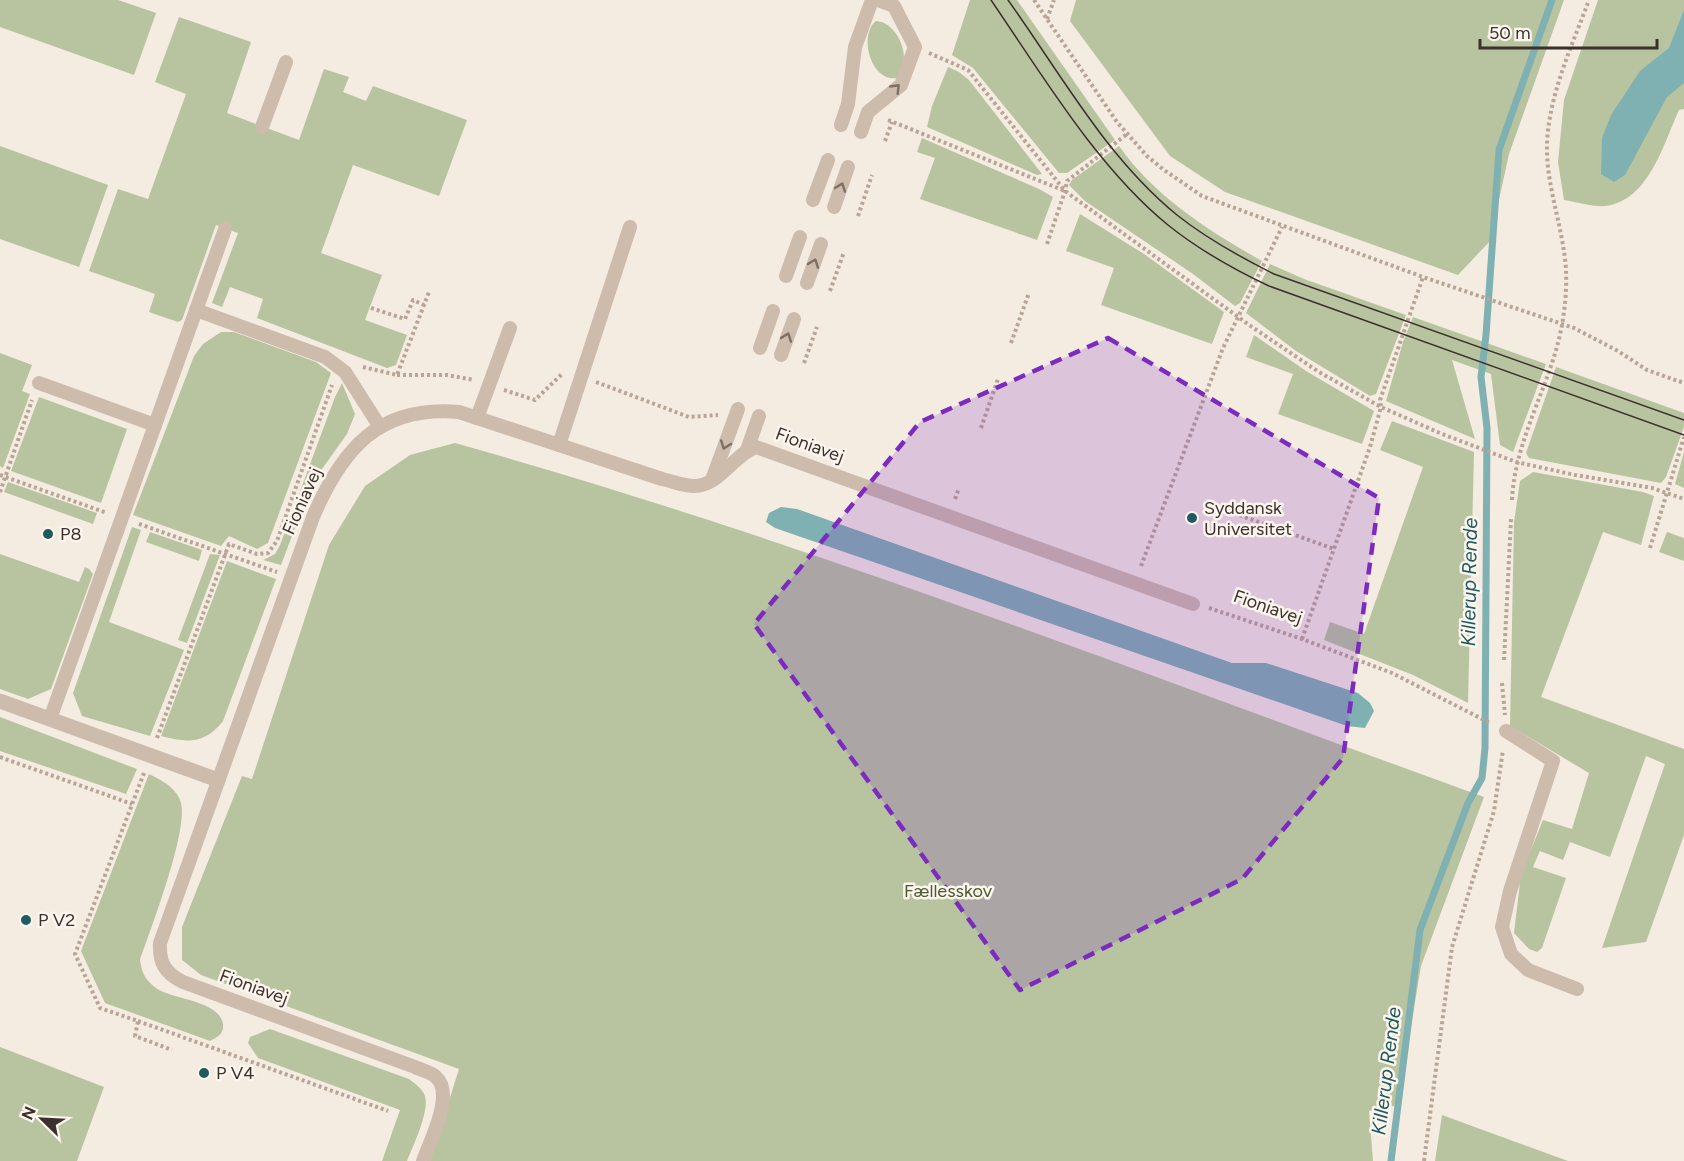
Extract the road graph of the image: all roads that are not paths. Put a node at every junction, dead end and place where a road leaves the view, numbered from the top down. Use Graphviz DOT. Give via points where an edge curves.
graph roads {
  1 [pos="872,0"];
  2 [pos="878,0"];
  3 [pos="286,62"];
  4 [pos="841,125"];
  5 [pos="262,127"];
  6 [pos="861,132"];
  7 [pos="828,160"];
  8 [pos="848,167"];
  9 [pos="813,200"];
  10 [pos="834,207"];
  11 [pos="630,227"];
  12 [pos="225,229"];
  13 [pos="801,237"];
  14 [pos="820,244"];
  15 [pos="786,276"];
  16 [pos="807,283"];
  17 [pos="196,310"];
  18 [pos="773,311"];
  19 [pos="794,319"];
  20 [pos="510,328"];
  21 [pos="760,348"];
  22 [pos="781,355"];
  23 [pos="37,388"];
  24 [pos="738,409"];
  25 [pos="759,416"];
  26 [pos="477,418"];
  27 [pos="155,425"];
  28 [pos="380,427"];
  29 [pos="559,445"];
  30 [pos="747,450"];
  31 [pos="712,482"];
  32 [pos="1193,604"];
  33 [pos="0,701"];
  34 [pos="50,719"];
  35 [pos="1500,728"];
  36 [pos="218,780"];
  37 [pos="1577,989"];
  38 [pos="423,1161"];
  1 -- 4 [label="lane" via="855,47 848,104"];
  6 -- 2 [label="lane, one-way" via="868,112 901,85 915,47 894,6"];
  3 -- 5 [label="lane"];
  7 -- 9 [label="lane"];
  10 -- 8 [label="lane, one-way"];
  11 -- 29 [label="lane"];
  12 -- 17 [label="lane"];
  13 -- 15 [label="lane"];
  16 -- 14 [label="lane, one-way"];
  17 -- 27 [label="lane"];
  17 -- 28 [label="lane" via="326,357 345,372"];
  18 -- 21 [label="lane"];
  22 -- 19 [label="lane, one-way"];
  20 -- 26 [label="lane"];
  23 -- 27 [label="lane"];
  24 -- 31 [label="lane, one-way"];
  25 -- 30 [label="lane"];
  26 -- 28 [label="lane, Fioniavej" via="438,410 419,412"];
  26 -- 29 [label="lane, Fioniavej"];
  27 -- 34 [label="lane"];
  28 -- 36 [label="lane, Fioniavej" via="344,458 326,486"];
  29 -- 31 [label="lane, Fioniavej" via="662,479 695,486"];
  30 -- 31 [label="lane, Fioniavej"];
  30 -- 32 [label="lane, Fioniavej" via="756,447"];
  33 -- 34 [label="street"];
  34 -- 36 [label="street"];
  35 -- 37 [label="lane" via="1554,761 1510,891 1502,927 1511,954 1528,970"];
  36 -- 38 [label="lane, Fioniavej" via="160,943 161,963 183,982 436,1077 444,1089 443,1105"];
}
